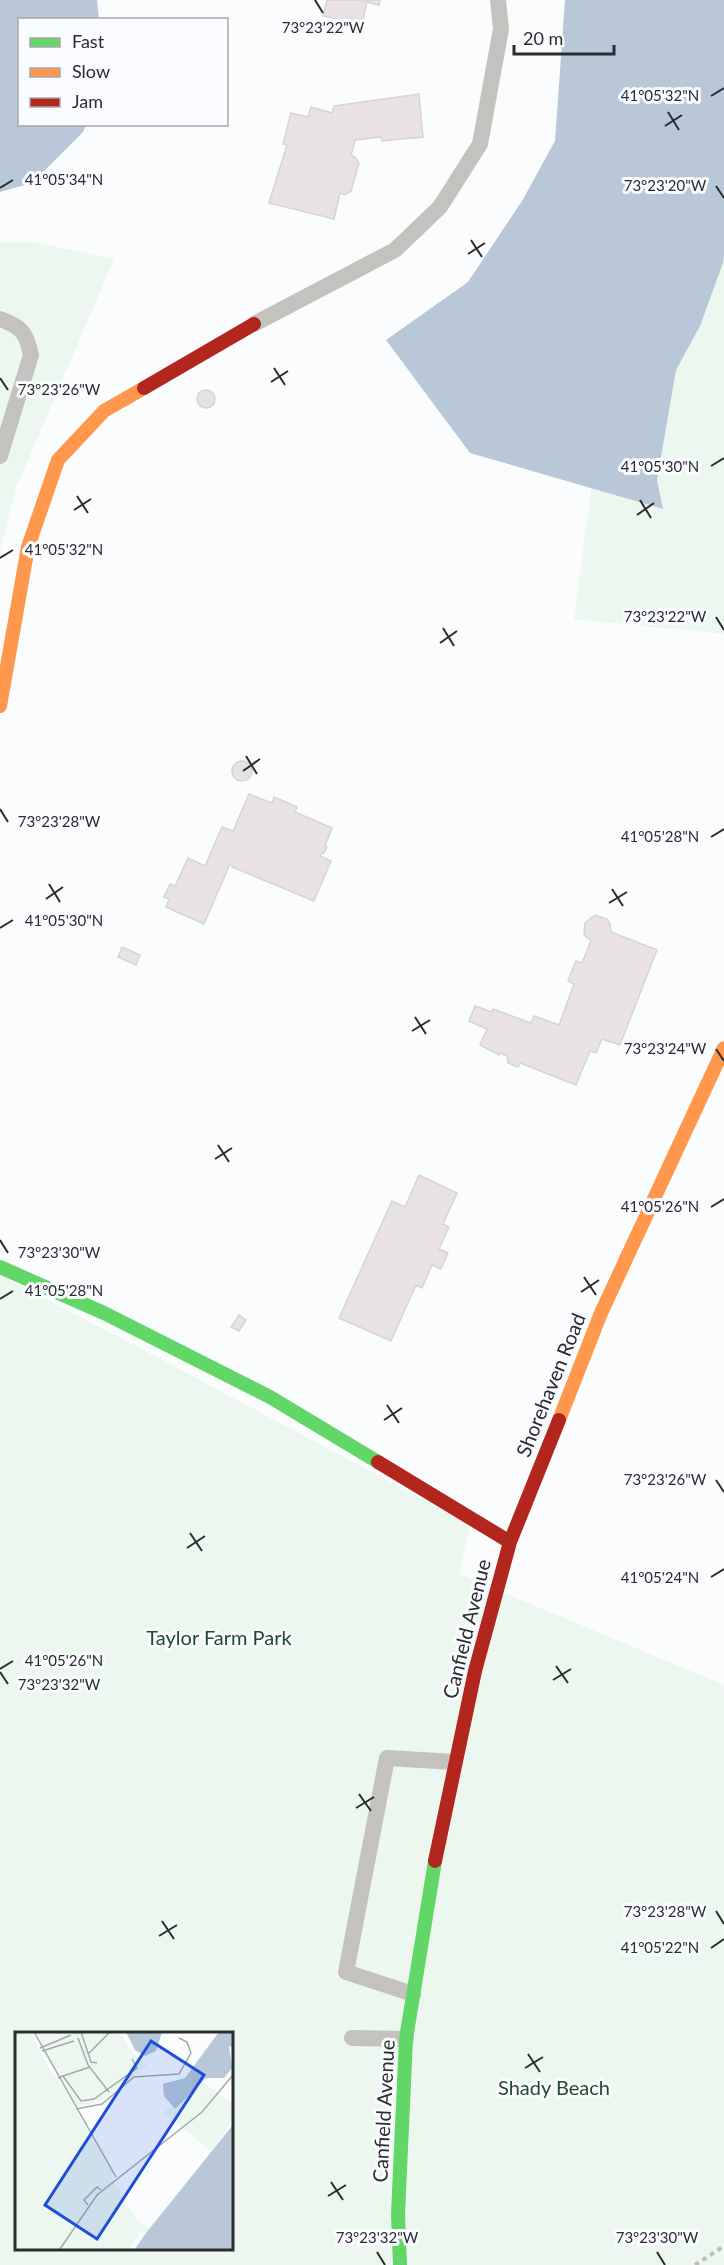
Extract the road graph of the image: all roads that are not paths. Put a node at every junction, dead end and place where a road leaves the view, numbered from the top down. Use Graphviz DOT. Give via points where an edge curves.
graph roads {
  1 [pos="498,0"];
  2 [pos="0,319"];
  3 [pos="254,324"];
  4 [pos="0,456"];
  5 [pos="0,706"];
  6 [pos="724,1048"];
  7 [pos="0,1266"];
  8 [pos="510,1542"];
  9 [pos="455,1762"];
  10 [pos="413,1994"];
  11 [pos="352,2038"];
  12 [pos="406,2039"];
  13 [pos="400,2265"];
  1 -- 3 [label="lane" via="501,29 480,144 440,207 395,250"];
  2 -- 4 [label="lane" via="21,328 31,355"];
  3 -- 5 [label="street" via="104,411 57,460 28,547"];
  6 -- 8 [label="street, Shorehaven Road" via="601,1313"];
  7 -- 8 [label="street, Canfield Avenue" via="104,1313 270,1397"];
  8 -- 9 [label="street, Canfield Avenue"];
  9 -- 10 [label="street, Canfield Avenue"];
  9 -- 10 [label="lane" via="387,1758 346,1972"];
  10 -- 12 [label="street, Canfield Avenue"];
  11 -- 12 [label="lane"];
  12 -- 13 [label="street, Canfield Avenue" via="398,2214"];
}
